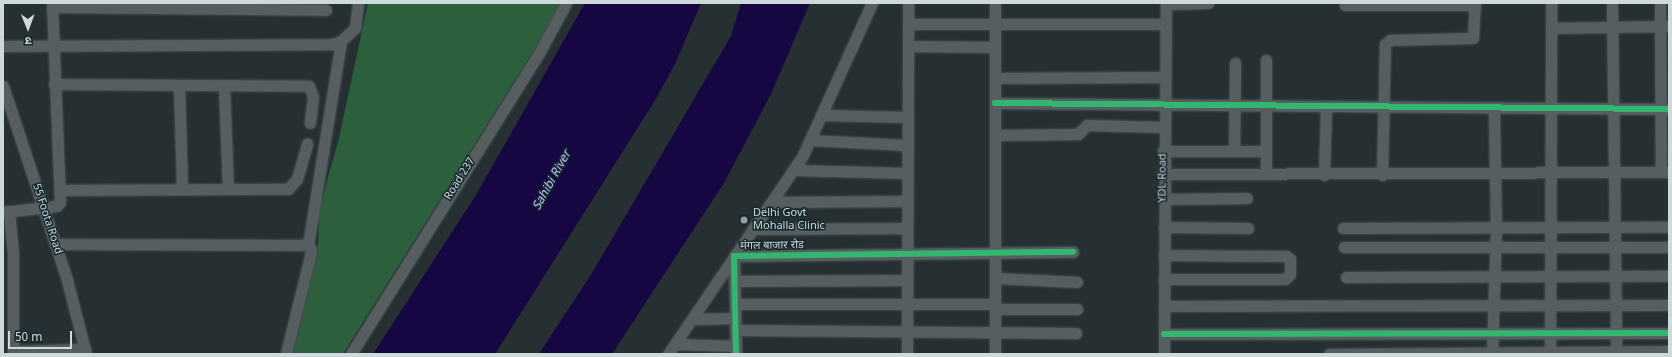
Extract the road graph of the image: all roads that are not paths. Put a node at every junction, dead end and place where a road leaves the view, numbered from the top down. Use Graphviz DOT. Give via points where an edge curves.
graph roads {
  1 [pos="358,3"];
  2 [pos="566,3"];
  3 [pos="872,3"];
  4 [pos="908,3"];
  5 [pos="995,3"];
  6 [pos="1166,3"];
  7 [pos="1208,3"];
  8 [pos="1551,3"];
  9 [pos="1612,3"];
  10 [pos="1660,3"];
  11 [pos="1378,4"];
  12 [pos="1475,4"];
  13 [pos="52,5"];
  14 [pos="1345,5"];
  15 [pos="251,6"];
  16 [pos="326,10"];
  17 [pos="995,23"];
  18 [pos="908,24"];
  19 [pos="1166,24"];
  20 [pos="1665,26"];
  21 [pos="1613,27"];
  22 [pos="1551,28"];
  23 [pos="342,42"];
  24 [pos="54,44"];
  25 [pos="3,46"];
  26 [pos="908,46"];
  27 [pos="995,47"];
  28 [pos="1266,60"];
  29 [pos="1235,63"];
  30 [pos="1165,77"];
  31 [pos="995,78"];
  32 [pos="54,84"];
  33 [pos="179,86"];
  34 [pos="224,86"];
  35 [pos="4,91"];
  36 [pos="995,103"];
  37 [pos="1163,106"];
  38 [pos="1234,106"];
  39 [pos="1266,106"];
  40 [pos="1326,107"];
  41 [pos="1385,108"];
  42 [pos="1494,109"];
  43 [pos="1552,109"];
  44 [pos="1665,109"];
  45 [pos="1614,110"];
  46 [pos="821,115"];
  47 [pos="907,117"];
  48 [pos="310,123"];
  49 [pos="1163,127"];
  50 [pos="995,135"];
  51 [pos="810,140"];
  52 [pos="307,143"];
  53 [pos="907,145"];
  54 [pos="1163,151"];
  55 [pos="1234,151"];
  56 [pos="1266,151"];
  57 [pos="793,170"];
  58 [pos="1665,172"];
  59 [pos="907,173"];
  60 [pos="1552,173"];
  61 [pos="1614,173"];
  62 [pos="1163,174"];
  63 [pos="1266,174"];
  64 [pos="1495,174"];
  65 [pos="1324,175"];
  66 [pos="1382,175"];
  67 [pos="228,189"];
  68 [pos="60,190"];
  69 [pos="182,190"];
  70 [pos="1247,198"];
  71 [pos="1163,199"];
  72 [pos="907,201"];
  73 [pos="772,202"];
  74 [pos="43,208"];
  75 [pos="6,212"];
  76 [pos="1164,227"];
  77 [pos="1669,227"];
  78 [pos="907,228"];
  79 [pos="1248,228"];
  80 [pos="1343,228"];
  81 [pos="1550,228"];
  82 [pos="1615,228"];
  83 [pos="753,229"];
  84 [pos="1496,229"];
  85 [pos="55,244"];
  86 [pos="308,245"];
  87 [pos="1344,247"];
  88 [pos="1615,247"];
  89 [pos="1669,247"];
  90 [pos="1495,248"];
  91 [pos="1550,248"];
  92 [pos="1073,252"];
  93 [pos="907,253"];
  94 [pos="995,253"];
  95 [pos="1164,255"];
  96 [pos="734,256"];
  97 [pos="1496,276"];
  98 [pos="1550,276"];
  99 [pos="1615,276"];
  100 [pos="1669,276"];
  101 [pos="1346,277"];
  102 [pos="995,278"];
  103 [pos="1164,279"];
  104 [pos="907,280"];
  105 [pos="735,281"];
  106 [pos="1077,282"];
  107 [pos="735,304"];
  108 [pos="907,304"];
  109 [pos="1551,305"];
  110 [pos="1616,305"];
  111 [pos="1669,305"];
  112 [pos="1164,306"];
  113 [pos="1495,306"];
  114 [pos="995,307"];
  115 [pos="1077,309"];
  116 [pos="735,318"];
  117 [pos="692,319"];
  118 [pos="736,330"];
  119 [pos="907,332"];
  120 [pos="995,332"];
  121 [pos="1076,333"];
  122 [pos="1669,333"];
  123 [pos="1164,334"];
  124 [pos="1492,334"];
  125 [pos="1550,334"];
  126 [pos="1616,334"];
  127 [pos="675,344"];
  128 [pos="736,350"];
  129 [pos="12,352"];
  130 [pos="86,352"];
  131 [pos="1669,352"];
  132 [pos="1492,353"];
  133 [pos="1550,353"];
  134 [pos="1616,353"];
  135 [pos="286,354"];
  136 [pos="351,354"];
  137 [pos="668,354"];
  138 [pos="907,354"];
  139 [pos="994,354"];
  140 [pos="1164,354"];
  141 [pos="1328,354"];
  1 -- 23 [label="street" via="355,28"];
  2 -- 136 [label="street, Road 237" via="539,53"];
  3 -- 46 [label="street"];
  4 -- 18 [label="street"];
  5 -- 17 [label="street"];
  6 -- 7 [label="street"];
  6 -- 19 [label="street, YDL Road"];
  8 -- 22 [label="street"];
  9 -- 21 [label="street"];
  10 -- 20 [label="street"];
  11 -- 12 [label="street"];
  11 -- 14 [label="street"];
  12 -- 41 [label="street" via="1473,38 1386,41"];
  13 -- 15 [label="street"];
  13 -- 24 [label="street"];
  15 -- 16 [label="street"];
  17 -- 18 [label="street"];
  17 -- 19 [label="street"];
  17 -- 27 [label="street"];
  18 -- 26 [label="street"];
  19 -- 30 [label="street, YDL Road"];
  20 -- 21 [label="street"];
  20 -- 44 [label="street"];
  21 -- 22 [label="street"];
  21 -- 45 [label="street"];
  22 -- 43 [label="street"];
  23 -- 24 [label="street"];
  23 -- 86 [label="street"];
  24 -- 25 [label="street"];
  24 -- 32 [label="street"];
  26 -- 27 [label="street"];
  26 -- 47 [label="street"];
  27 -- 31 [label="street"];
  28 -- 39 [label="street"];
  29 -- 38 [label="street"];
  30 -- 31 [label="street"];
  30 -- 37 [label="street, YDL Road"];
  31 -- 36 [label="street"];
  32 -- 33 [label="street"];
  32 -- 68 [label="street"];
  33 -- 34 [label="street"];
  33 -- 69 [label="street"];
  34 -- 48 [label="street" via="308,86 313,97"];
  34 -- 67 [label="street"];
  35 -- 74 [label="street, 55 Foota Road"];
  36 -- 37 [label="street"];
  36 -- 50 [label="street"];
  37 -- 38 [label="street"];
  37 -- 49 [label="street, YDL Road"];
  38 -- 39 [label="street"];
  38 -- 55 [label="street"];
  39 -- 40 [label="street"];
  39 -- 56 [label="street"];
  40 -- 41 [label="street"];
  40 -- 65 [label="street"];
  41 -- 42 [label="street"];
  41 -- 66 [label="street"];
  42 -- 43 [label="street"];
  42 -- 64 [label="street"];
  43 -- 45 [label="street"];
  43 -- 60 [label="street"];
  44 -- 45 [label="street"];
  44 -- 58 [label="street"];
  45 -- 61 [label="street"];
  46 -- 47 [label="street"];
  46 -- 51 [label="street"];
  47 -- 53 [label="street"];
  49 -- 50 [label="street" via="1087,125 1078,134"];
  49 -- 54 [label="street, YDL Road"];
  50 -- 94 [label="street"];
  51 -- 53 [label="street"];
  51 -- 57 [label="street"];
  52 -- 67 [label="street" via="294,186 288,189"];
  53 -- 59 [label="street"];
  54 -- 55 [label="street"];
  54 -- 62 [label="street, YDL Road"];
  55 -- 56 [label="street"];
  56 -- 63 [label="street"];
  57 -- 59 [label="street"];
  57 -- 73 [label="street"];
  58 -- 61 [label="street"];
  59 -- 72 [label="street"];
  60 -- 61 [label="street"];
  60 -- 64 [label="street"];
  60 -- 81 [label="street"];
  61 -- 82 [label="street"];
  62 -- 63 [label="street"];
  62 -- 71 [label="street, YDL Road"];
  63 -- 65 [label="street"];
  64 -- 66 [label="street"];
  64 -- 84 [label="street"];
  65 -- 66 [label="street"];
  67 -- 69 [label="street"];
  68 -- 69 [label="street"];
  68 -- 74 [label="street" via="59,205"];
  70 -- 71 [label="street"];
  71 -- 76 [label="street, YDL Road"];
  72 -- 73 [label="street"];
  72 -- 78 [label="street"];
  73 -- 83 [label="street"];
  74 -- 75 [label="street"];
  74 -- 85 [label="street, 55 Foota Road"];
  75 -- 129 [label="street" via="13,253"];
  76 -- 79 [label="street"];
  76 -- 95 [label="street, YDL Road"];
  77 -- 82 [label="street"];
  78 -- 83 [label="street"];
  78 -- 93 [label="street"];
  80 -- 84 [label="street"];
  81 -- 82 [label="street"];
  81 -- 84 [label="street"];
  81 -- 91 [label="street"];
  82 -- 88 [label="street"];
  83 -- 96 [label="street"];
  84 -- 90 [label="street"];
  85 -- 86 [label="street"];
  85 -- 130 [label="street, 55 Foota Road"];
  86 -- 135 [label="street" via="311,249 310,256"];
  87 -- 90 [label="street"];
  88 -- 89 [label="street"];
  88 -- 91 [label="street"];
  88 -- 99 [label="street"];
  90 -- 91 [label="street"];
  90 -- 97 [label="street"];
  91 -- 98 [label="street"];
  92 -- 94 [label="street, मंगल बाजार रोड"];
  93 -- 94 [label="street, मंगल बाजार रोड"];
  93 -- 96 [label="street, मंगल बाजार रोड"];
  93 -- 104 [label="street"];
  94 -- 102 [label="street"];
  95 -- 103 [label="street, YDL Road"];
  95 -- 103 [label="street" via="1286,256 1290,259 1290,274 1285,279"];
  96 -- 105 [label="street, मंगल बाजार रोड"];
  96 -- 117 [label="street"];
  97 -- 98 [label="street"];
  97 -- 101 [label="street"];
  97 -- 113 [label="street"];
  98 -- 99 [label="street"];
  98 -- 109 [label="street"];
  99 -- 100 [label="street"];
  99 -- 110 [label="street"];
  102 -- 106 [label="street"];
  102 -- 114 [label="street"];
  103 -- 112 [label="street, YDL Road"];
  104 -- 105 [label="street"];
  104 -- 108 [label="street"];
  105 -- 107 [label="street, मंगल बाजार रोड"];
  107 -- 108 [label="street"];
  107 -- 116 [label="street, मंगल बाजार रोड"];
  108 -- 114 [label="street"];
  108 -- 119 [label="street"];
  109 -- 110 [label="street"];
  109 -- 113 [label="street"];
  109 -- 125 [label="street"];
  110 -- 111 [label="street"];
  110 -- 126 [label="street"];
  112 -- 113 [label="street"];
  112 -- 123 [label="street, YDL Road"];
  113 -- 124 [label="street"];
  114 -- 115 [label="street"];
  114 -- 120 [label="street"];
  116 -- 117 [label="street"];
  116 -- 118 [label="street, मंगल बाजार रोड"];
  117 -- 127 [label="street"];
  118 -- 119 [label="street"];
  118 -- 128 [label="street, मंगल बाजार रोड"];
  119 -- 120 [label="street"];
  119 -- 138 [label="street"];
  120 -- 121 [label="street"];
  120 -- 139 [label="street"];
  122 -- 126 [label="street"];
  123 -- 124 [label="street"];
  123 -- 140 [label="street, YDL Road"];
  124 -- 125 [label="street"];
  124 -- 132 [label="street"];
  125 -- 126 [label="street"];
  125 -- 133 [label="street"];
  126 -- 134 [label="street"];
  127 -- 128 [label="street"];
  127 -- 137 [label="street"];
  129 -- 130 [label="street"];
  131 -- 134 [label="street"];
  132 -- 133 [label="street"];
  132 -- 141 [label="street"];
  133 -- 134 [label="street"];
}
